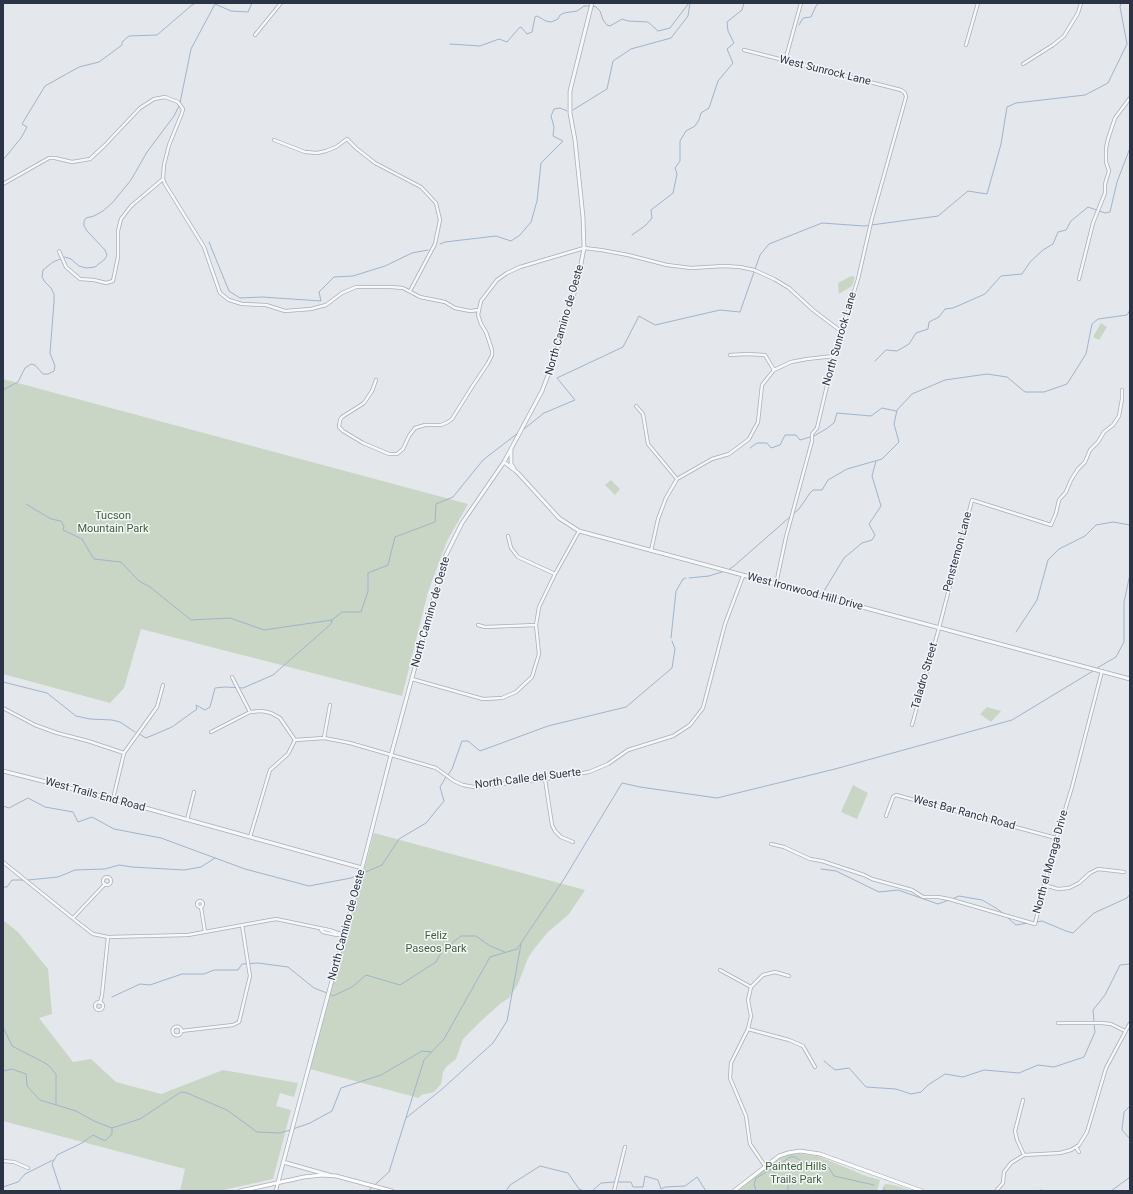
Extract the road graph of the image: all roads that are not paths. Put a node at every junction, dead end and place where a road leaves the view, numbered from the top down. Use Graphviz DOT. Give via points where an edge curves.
graph roads {
  1 [pos="281,3"];
  2 [pos="592,3"];
  3 [pos="801,3"];
  4 [pos="978,3"];
  5 [pos="1082,3"];
  6 [pos="255,35"];
  7 [pos="966,45"];
  8 [pos="744,50"];
  9 [pos="785,61"];
  10 [pos="1022,64"];
  11 [pos="905,93"];
  12 [pos="1130,98"];
  13 [pos="274,140"];
  14 [pos="163,179"];
  15 [pos="3,184"];
  16 [pos="584,248"];
  17 [pos="59,251"];
  18 [pos="1079,280"];
  19 [pos="410,291"];
  20 [pos="479,310"];
  21 [pos="842,332"];
  22 [pos="730,355"];
  23 [pos="834,356"];
  24 [pos="774,370"];
  25 [pos="376,380"];
  26 [pos="1122,390"];
  27 [pos="636,406"];
  28 [pos="511,450"];
  29 [pos="504,462"];
  30 [pos="514,470"];
  31 [pos="677,479"];
  32 [pos="580,532"];
  33 [pos="508,536"];
  34 [pos="651,551"];
  35 [pos="555,574"];
  36 [pos="743,576"];
  37 [pos="776,584"];
  38 [pos="478,625"];
  39 [pos="536,625"];
  40 [pos="939,628"];
  41 [pos="1102,672"];
  42 [pos="232,677"];
  43 [pos="412,678"];
  44 [pos="1130,679"];
  45 [pos="163,685"];
  46 [pos="330,705"];
  47 [pos="3,708"];
  48 [pos="250,712"];
  49 [pos="912,725"];
  50 [pos="211,732"];
  51 [pos="324,738"];
  52 [pos="295,740"];
  53 [pos="124,753"];
  54 [pos="391,755"];
  55 [pos="3,771"];
  56 [pos="544,779"];
  57 [pos="194,792"];
  58 [pos="113,799"];
  59 [pos="886,816"];
  60 [pos="187,820"];
  61 [pos="250,837"];
  62 [pos="1056,838"];
  63 [pos="573,842"];
  64 [pos="771,844"];
  65 [pos="3,862"];
  66 [pos="362,868"];
  67 [pos="1124,872"];
  68 [pos="104,884"];
  69 [pos="1044,885"];
  70 [pos="201,907"];
  71 [pos="73,918"];
  72 [pos="242,925"];
  73 [pos="205,932"];
  74 [pos="344,935"];
  75 [pos="108,937"];
  76 [pos="720,970"];
  77 [pos="789,976"];
  78 [pos="751,987"];
  79 [pos="100,1003"];
  80 [pos="1058,1023"];
  81 [pos="1130,1023"];
  82 [pos="238,1024"];
  83 [pos="240,1026"];
  84 [pos="748,1028"];
  85 [pos="181,1030"];
  86 [pos="1125,1031"];
  87 [pos="815,1068"];
  88 [pos="1023,1100"];
  89 [pos="625,1147"];
  90 [pos="1076,1148"];
  91 [pos="1079,1152"];
  92 [pos="1024,1155"];
  93 [pos="3,1161"];
  94 [pos="283,1162"];
  95 [pos="765,1166"];
  96 [pos="28,1168"];
  97 [pos="331,1175"];
  98 [pos="278,1182"];
  99 [pos="240,1191"];
  100 [pos="276,1191"];
  101 [pos="392,1191"];
  102 [pos="614,1191"];
  103 [pos="734,1191"];
  104 [pos="922,1191"];
  105 [pos="996,1191"];
  1 -- 6 [label="street"];
  2 -- 16 [label="street, North Camino de Oeste" via="572,79 569,103 579,177"];
  3 -- 9 [label="street"];
  4 -- 7 [label="street"];
  5 -- 10 [label="street" via="1064,36 1053,46"];
  8 -- 9 [label="street, West Sunrock Lane"];
  9 -- 11 [label="street, West Sunrock Lane"];
  11 -- 21 [label="street, North Sunrock Lane" via="905,102"];
  12 -- 18 [label="street" via="1115,118 1108,139 1106,162 1109,171 1104,184 1105,193 1093,223"];
  13 -- 19 [label="street" via="305,152 317,153 336,148 347,139 374,163 421,187 436,203 440,220 435,244"];
  14 -- 15 [label="street" via="169,145 183,109 175,100 165,97 154,99 140,108 90,159 72,162 49,158"];
  14 -- 17 [label="street" via="131,206 121,219 113,281 106,283 80,279 66,267"];
  14 -- 19 [label="street" via="204,247 220,293 229,300 242,304 266,305 285,311 326,305 342,293 356,287 391,286"];
  16 -- 20 [label="street" via="507,273 486,293"];
  16 -- 21 [label="street" via="667,265 691,268 724,266 754,270 789,288"];
  16 -- 28 [label="street, North Camino de Oeste" via="570,310 548,377"];
  19 -- 20 [label="street" via="420,297 445,302 455,308"];
  20 -- 25 [label="street" via="480,320 492,350 488,363 452,419 441,425 415,428 397,454 389,454 363,443 339,427 342,417 364,403"];
  21 -- 23 [label="street, North Sunrock Lane"];
  22 -- 24 [label="street" via="765,355"];
  23 -- 24 [label="street" via="791,362"];
  23 -- 37 [label="street, North Sunrock Lane" via="817,428 812,434"];
  24 -- 31 [label="street" via="762,386 758,422 749,439 729,454 712,459"];
  26 -- 40 [label="street, Penstemon Lane" via="1118,416 1090,450 1066,492 1058,500 1051,525 972,500"];
  27 -- 31 [label="street" via="643,414 648,444"];
  28 -- 29 [label="street, North Camino de Oeste"];
  28 -- 30 [label="street" via="511,464"];
  29 -- 30 [label="street, West Ironwood Hill Drive"];
  29 -- 43 [label="street, North Camino de Oeste" via="462,523 446,557"];
  30 -- 32 [label="street, West Ironwood Hill Drive" via="559,518"];
  31 -- 34 [label="street" via="658,519"];
  32 -- 34 [label="street, West Ironwood Hill Drive"];
  32 -- 35 [label="street"];
  33 -- 35 [label="street" via="511,548 518,557"];
  34 -- 36 [label="street, West Ironwood Hill Drive"];
  35 -- 39 [label="street" via="539,608"];
  36 -- 37 [label="street, West Ironwood Hill Drive"];
  36 -- 56 [label="street, North Calle del Suerte" via="725,624 703,708 690,725 673,736 628,750 608,764 590,772"];
  37 -- 40 [label="street, West Ironwood Hill Drive"];
  38 -- 39 [label="street"];
  39 -- 43 [label="street" via="539,654 532,677 516,692 502,698 483,699"];
  40 -- 41 [label="street, West Ironwood Hill Drive"];
  40 -- 49 [label="street, Taladro Street"];
  41 -- 44 [label="street, West Ironwood Hill Drive"];
  41 -- 62 [label="street, North el Moraga Drive"];
  42 -- 48 [label="street"];
  43 -- 54 [label="street, North Camino de Oeste"];
  45 -- 53 [label="street" via="157,707"];
  46 -- 51 [label="street"];
  47 -- 53 [label="street" via="35,725"];
  48 -- 50 [label="street"];
  48 -- 52 [label="street" via="262,710 280,718"];
  51 -- 52 [label="street, North Calle del Suerte"];
  51 -- 54 [label="street, North Calle del Suerte"];
  52 -- 61 [label="street" via="288,754 270,770"];
  53 -- 58 [label="street"];
  54 -- 56 [label="street, North Calle del Suerte" via="436,768 463,785 474,787"];
  54 -- 66 [label="street, North Camino de Oeste"];
  55 -- 58 [label="street, West Trails End Road"];
  56 -- 63 [label="street" via="552,825 561,837"];
  57 -- 60 [label="street"];
  58 -- 60 [label="street, West Trails End Road"];
  59 -- 62 [label="street, West Bar Ranch Road" via="896,795"];
  60 -- 61 [label="street, West Trails End Road"];
  61 -- 66 [label="street, West Trails End Road"];
  62 -- 69 [label="street, North el Moraga Drive"];
  64 -- 69 [label="street, North el Moraga Drive" via="810,859 912,890 923,897 950,899 1035,924"];
  65 -- 71 [label="street"];
  66 -- 74 [label="street, North Camino de Oeste"];
  67 -- 69 [label="street" via="1098,869 1069,888 1058,889"];
  68 -- 71 [label="street"];
  70 -- 73 [label="street"];
  71 -- 75 [label="street" via="93,934"];
  72 -- 73 [label="street"];
  72 -- 74 [label="street" via="276,919"];
  72 -- 82 [label="street" via="250,976"];
  73 -- 75 [label="street" via="188,935"];
  74 -- 94 [label="street, North Camino de Oeste"];
  75 -- 79 [label="street"];
  76 -- 78 [label="street"];
  77 -- 78 [label="street" via="774,972 763,975"];
  78 -- 84 [label="street" via="748,1000 751,1016"];
  80 -- 86 [label="street" via="1111,1024"];
  81 -- 86 [label="street"];
  82 -- 83 [label="street"];
  82 -- 85 [label="street"];
  84 -- 87 [label="street" via="803,1046"];
  84 -- 95 [label="street" via="731,1063 730,1078 746,1116 750,1144"];
  86 -- 90 [label="street" via="1104,1072 1088,1132"];
  88 -- 92 [label="street" via="1016,1131"];
  89 -- 102 [label="street"];
  90 -- 91 [label="street"];
  90 -- 92 [label="street" via="1060,1153"];
  92 -- 105 [label="street" via="1011,1163 1004,1172 1003,1183"];
  93 -- 96 [label="street" via="14,1162"];
  94 -- 97 [label="street"];
  94 -- 98 [label="street, North Camino de Oeste"];
  95 -- 103 [label="main road"];
  95 -- 104 [label="main road" via="779,1156 807,1151"];
  97 -- 98 [label="main road"];
  97 -- 101 [label="main road"];
  98 -- 99 [label="main road"];
  98 -- 100 [label="street, North Camino de Oeste"];
}
